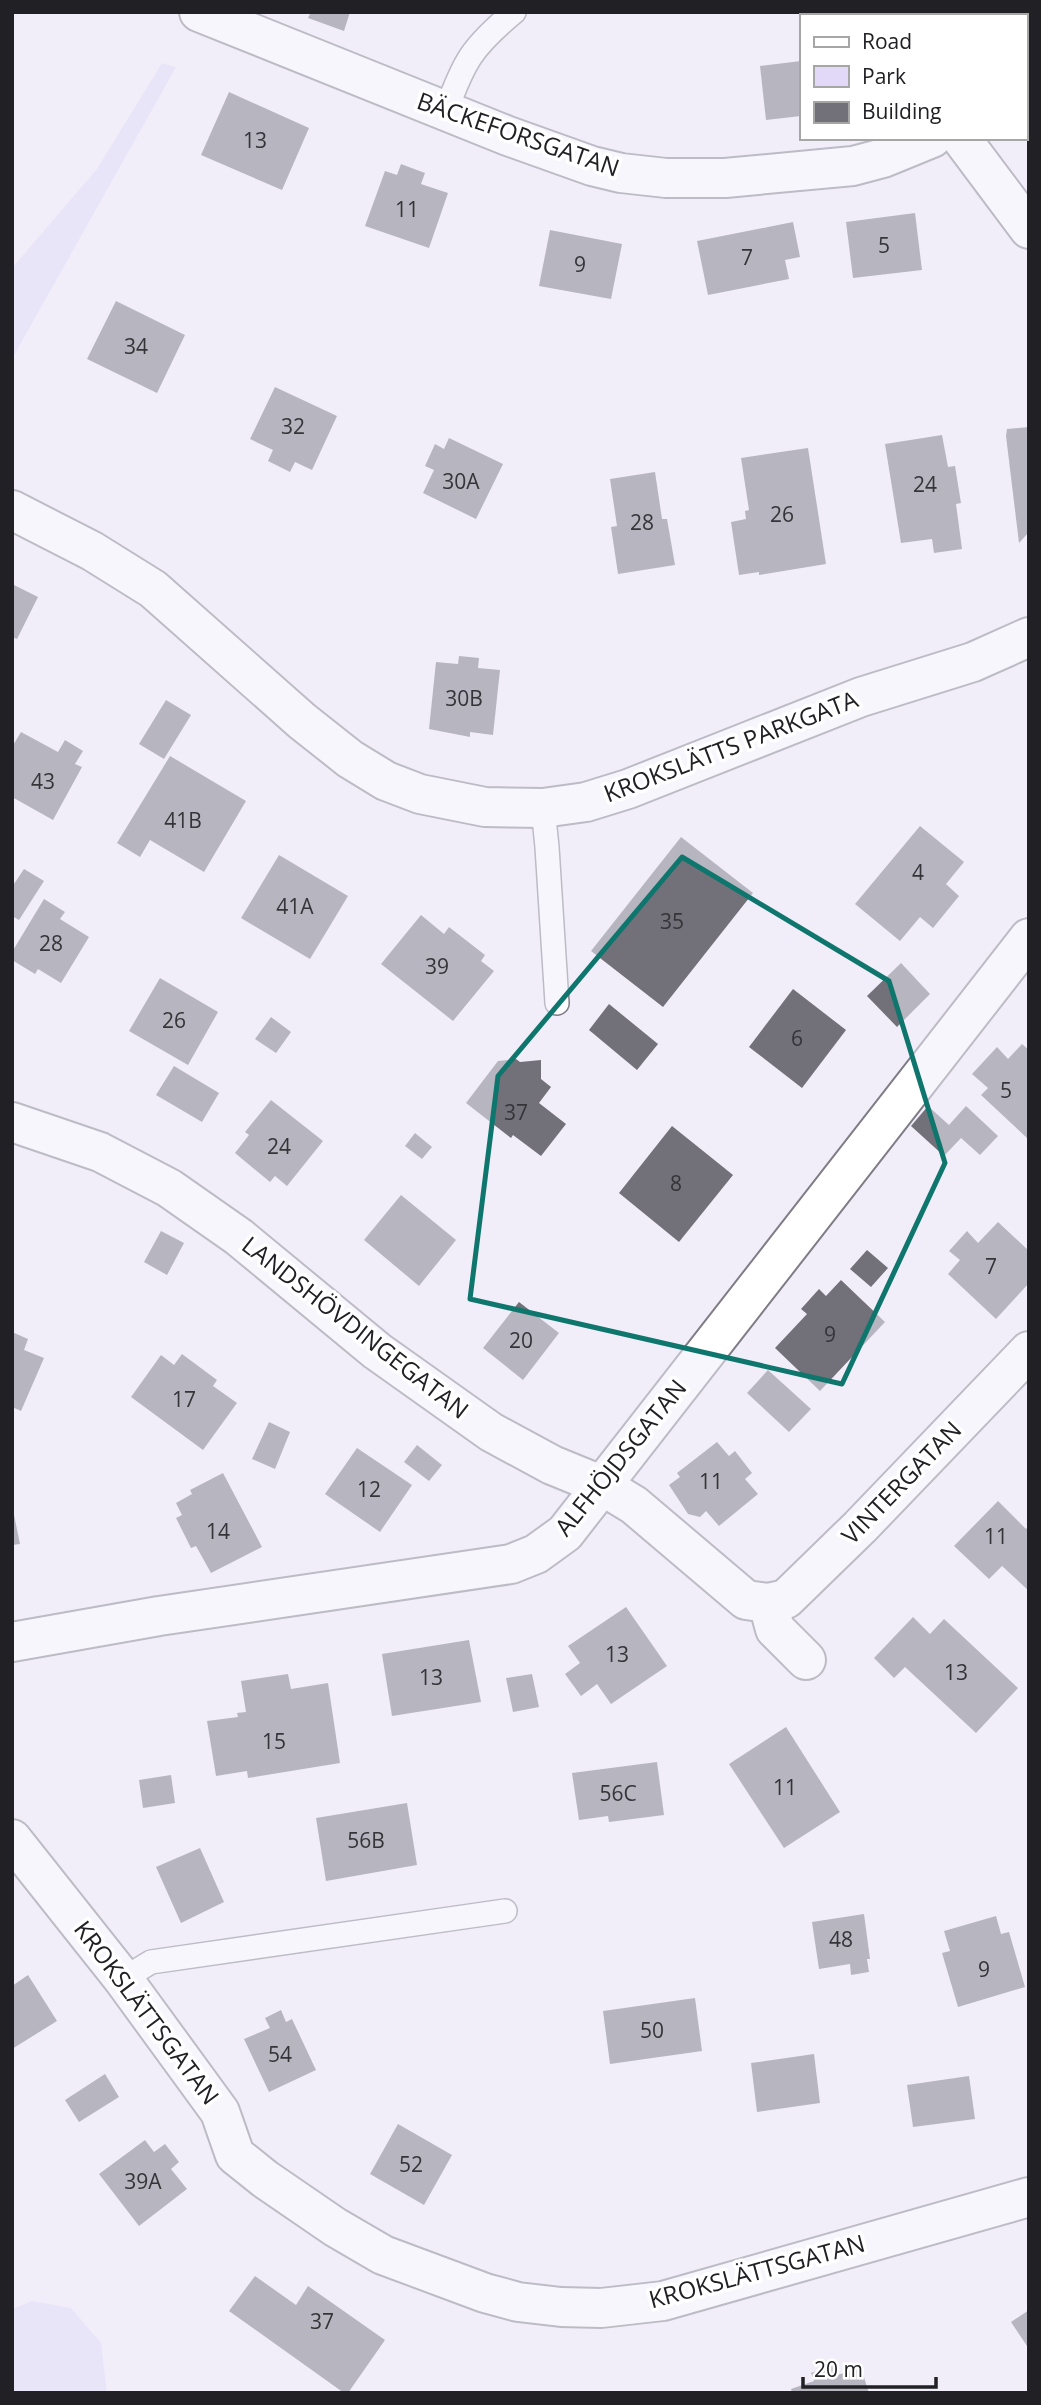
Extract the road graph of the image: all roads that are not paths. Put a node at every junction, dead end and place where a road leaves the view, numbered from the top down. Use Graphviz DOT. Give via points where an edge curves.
graph roads {
  1 [pos="199,12"];
  2 [pos="513,12"];
  3 [pos="446,111"];
  4 [pos="927,140"];
  5 [pos="962,140"];
  6 [pos="1029,229"];
  7 [pos="12,510"];
  8 [pos="1029,636"];
  9 [pos="543,808"];
  10 [pos="1029,938"];
  11 [pos="557,1003"];
  12 [pos="12,1122"];
  13 [pos="1029,1351"];
  14 [pos="601,1485"];
  15 [pos="768,1603"];
  16 [pos="12,1642"];
  17 [pos="806,1660"];
  18 [pos="12,1839"];
  19 [pos="505,1911"];
  20 [pos="122,1979"];
  21 [pos="1029,2197"];
  1 -- 3 [label="street, BÄCKEFORSGATAN"];
  2 -- 3 [label="lane" via="472,52"];
  3 -- 4 [label="street, BÄCKEFORSGATAN" via="592,166 666,178 725,178 853,166"];
  5 -- 6 [label="street"];
  7 -- 9 [label="street, KROKSLÄTTS PARKGATA" via="153,589 302,720 386,781 485,807"];
  8 -- 9 [label="street, KROKSLÄTTS PARKGATA" via="973,662 861,697 628,789 586,802"];
  9 -- 11 [label="lane"];
  10 -- 14 [label="street, ALFHÖJDSGATAN"];
  12 -- 14 [label="street, LANDSHÖVDINGEGATAN" via="100,1152 169,1188 239,1237 377,1351 491,1433"];
  13 -- 15 [label="street, VINTERGATAN" via="786,1599"];
  14 -- 15 [label="street, LANDSHÖVDINGEGATAN" via="634,1505 746,1600"];
  14 -- 16 [label="street, ALFHÖJDSGATAN" via="565,1533 536,1554 511,1564"];
  15 -- 17 [label="street" via="775,1629"];
  18 -- 20 [label="street, KROKSLÄTTSGATAN"];
  19 -- 20 [label="lane" via="151,1962"];
  20 -- 21 [label="street, KROKSLÄTTSGATAN" via="220,2112 235,2155 335,2227 383,2255 517,2302 601,2308 663,2301"];
}
